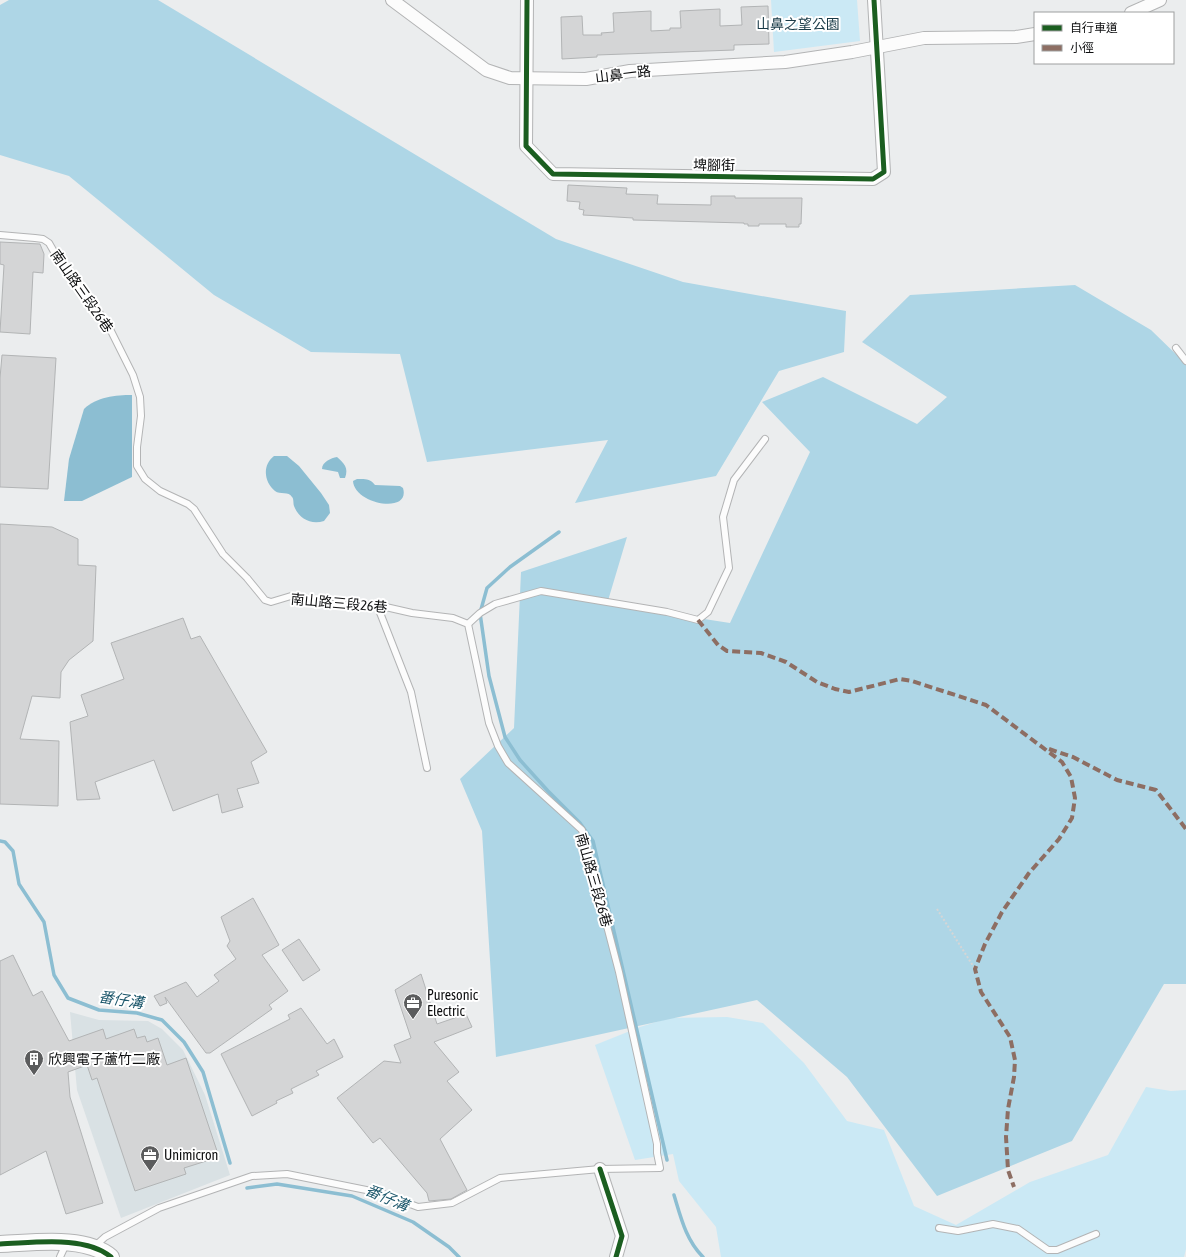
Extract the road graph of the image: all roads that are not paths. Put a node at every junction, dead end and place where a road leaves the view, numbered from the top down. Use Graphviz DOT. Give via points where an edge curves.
graph roads {
  1 [pos="392,0"];
  2 [pos="527,0"];
  3 [pos="874,0"];
  4 [pos="1160,0"];
  5 [pos="1133,12"];
  6 [pos="1034,34"];
  7 [pos="876,46"];
  8 [pos="527,78"];
  9 [pos="0,235"];
  10 [pos="1176,348"];
  11 [pos="1186,361"];
  12 [pos="765,439"];
  13 [pos="378,605"];
  14 [pos="468,624"];
  15 [pos="427,768"];
  16 [pos="600,1169"];
  17 [pos="939,1228"];
  18 [pos="1096,1234"];
  19 [pos="0,1244"];
  20 [pos="94,1247"];
  21 [pos="63,1250"];
  22 [pos="111,1257"];
  23 [pos="616,1257"];
  1 -- 8 [label="street, 山鼻一路" via="486,70 510,78"];
  2 -- 8 [label="street, 埤腳街"];
  3 -- 7 [label="street, 埤腳街"];
  4 -- 5 [label="street"];
  6 -- 7 [label="street, 山鼻一路" via="1016,38 924,38"];
  7 -- 8 [label="street, 山鼻一路" via="785,62 630,72 586,79"];
  7 -- 8 [label="street, 埤腳街" via="884,172 874,179 553,174 526,146"];
  9 -- 13 [label="lane, 南山路三段26巷" via="43,239 49,243 107,323 135,380 140,397 141,416 136,456 145,479 160,491 194,509 223,554 265,600 271,602 291,596 318,604"];
  10 -- 11 [label="lane"];
  12 -- 14 [label="lane" via="734,480 723,517 729,568 708,612 698,620 668,612 541,591 495,604"];
  13 -- 14 [label="lane, 南山路三段26巷" via="412,613 453,618"];
  13 -- 15 [label="lane" via="411,692"];
  14 -- 16 [label="lane, 南山路三段26巷" via="492,735 503,757 582,830 619,972 660,1168"];
  16 -- 20 [label="lane" via="500,1178 452,1204 418,1207 381,1193 287,1174 252,1176 159,1208 104,1237"];
  16 -- 23 [label="street" via="622,1236"];
  17 -- 18 [label="lane" via="958,1231 993,1224 1018,1229 1048,1250 1057,1250"];
  19 -- 21 [label="street"];
  20 -- 21 [label="street"];
  20 -- 22 [label="street"];
}
